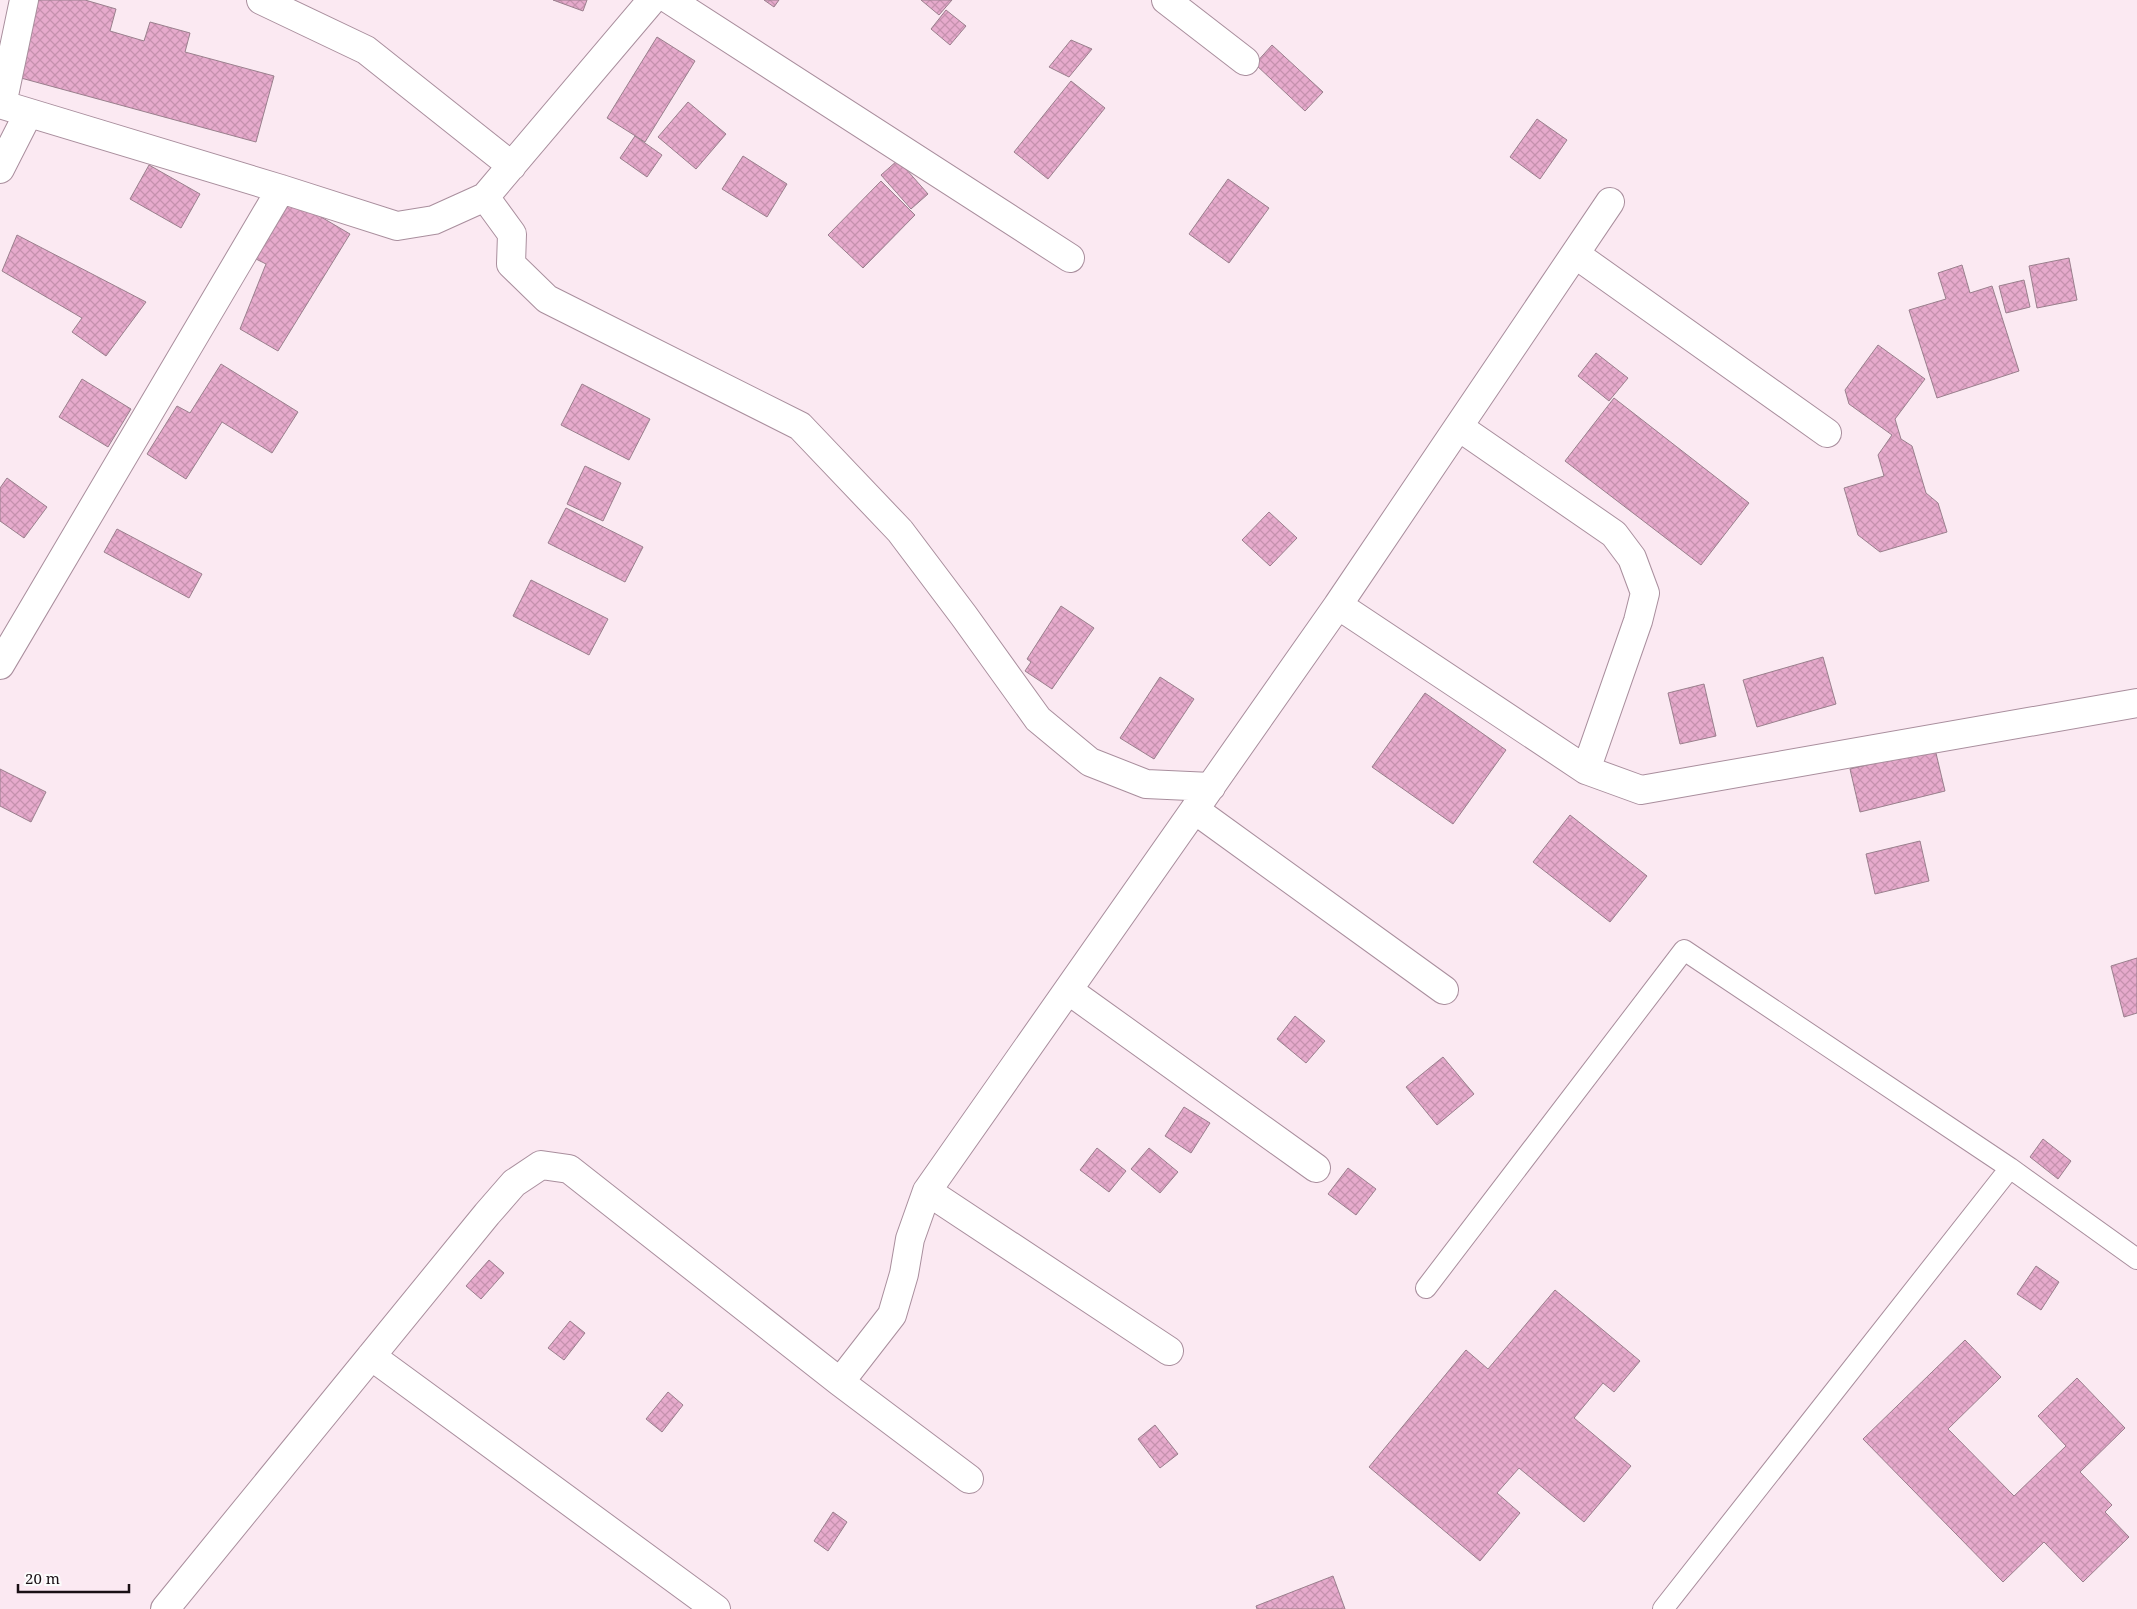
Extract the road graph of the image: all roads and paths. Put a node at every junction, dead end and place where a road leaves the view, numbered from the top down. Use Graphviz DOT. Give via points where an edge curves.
graph roads {
  1 [pos="24,0"];
  2 [pos="261,0"];
  3 [pos="652,0"];
  4 [pos="670,0"];
  5 [pos="1166,0"];
  6 [pos="1245,61"];
  7 [pos="1,105"];
  8 [pos="28,114"];
  9 [pos="512,166"];
  10 [pos="0,170"];
  11 [pos="281,189"];
  12 [pos="486,198"];
  13 [pos="1610,202"];
  14 [pos="1575,254"];
  15 [pos="1070,258"];
  16 [pos="1458,427"];
  17 [pos="1827,433"];
  18 [pos="1338,606"];
  19 [pos="0,665"];
  20 [pos="2137,703"];
  21 [pos="1586,770"];
  22 [pos="1211,787"];
  23 [pos="1195,810"];
  24 [pos="1068,990"];
  25 [pos="1444,990"];
  26 [pos="1316,1168"];
  27 [pos="2010,1168"];
  28 [pos="927,1190"];
  29 [pos="2137,1259"];
  30 [pos="1426,1288"];
  31 [pos="1168,1351"];
  32 [pos="371,1356"];
  33 [pos="840,1382"];
  34 [pos="969,1479"];
  35 [pos="165,1609"];
  36 [pos="716,1609"];
  37 [pos="1663,1609"];
  1 -- 7 [label="street"];
  2 -- 9 [label="street" via="366,50"];
  3 -- 9 [label="street"];
  4 -- 15 [label="street"];
  5 -- 6 [label="street"];
  7 -- 8 [label="street"];
  8 -- 10 [label="street"];
  8 -- 11 [label="street"];
  9 -- 12 [label="street"];
  11 -- 12 [label="street" via="397,226 434,220"];
  11 -- 19 [label="street"];
  12 -- 22 [label="street" via="512,234 511,264 547,299 800,426 900,531 1038,719 1090,762 1146,784"];
  13 -- 14 [label="street"];
  14 -- 16 [label="street"];
  14 -- 17 [label="street"];
  16 -- 18 [label="street"];
  16 -- 21 [label="street" via="1614,534 1632,558 1645,593"];
  18 -- 21 [label="street"];
  18 -- 22 [label="street"];
  20 -- 21 [label="street" via="1641,790"];
  22 -- 23 [label="street"];
  23 -- 24 [label="street"];
  23 -- 25 [label="street"];
  24 -- 26 [label="street"];
  24 -- 28 [label="street"];
  27 -- 29 [label="lane"];
  27 -- 30 [label="lane" via="1684,950"];
  27 -- 37 [label="lane"];
  28 -- 31 [label="street"];
  28 -- 33 [label="street" via="910,1239 892,1315"];
  32 -- 33 [label="street" via="514,1183 541,1165 569,1169"];
  32 -- 35 [label="street"];
  32 -- 36 [label="street"];
  33 -- 34 [label="street"];
}
